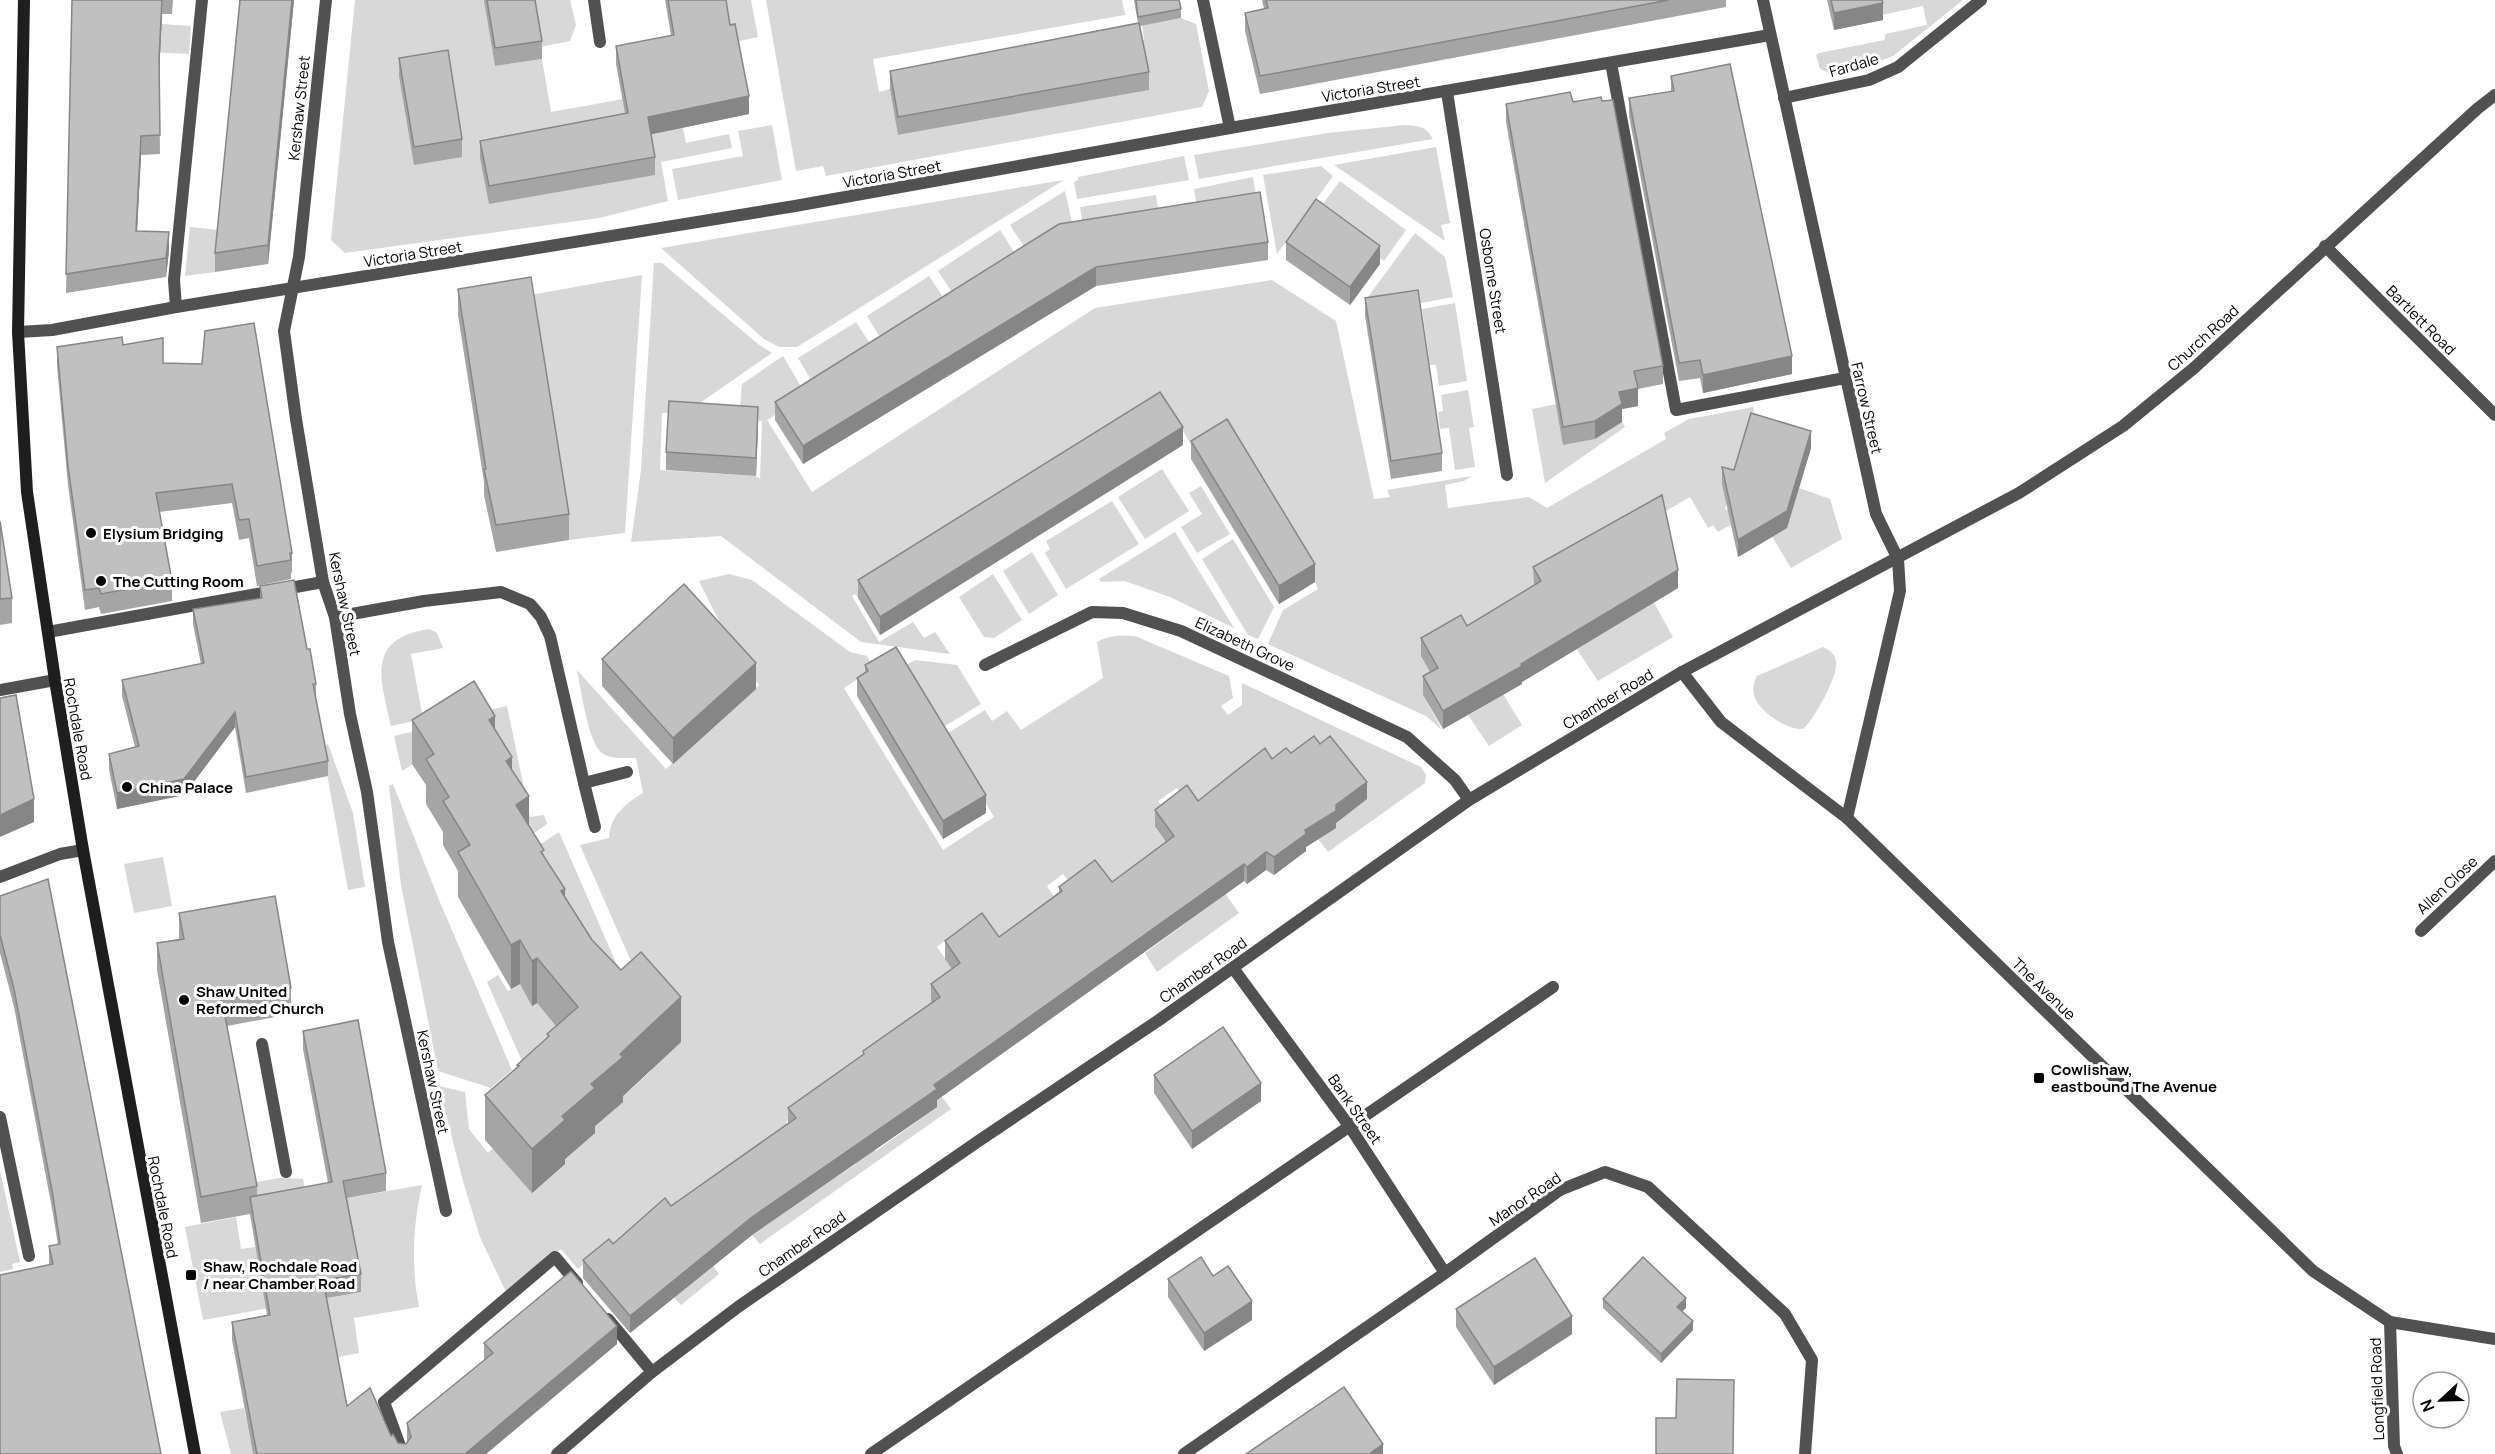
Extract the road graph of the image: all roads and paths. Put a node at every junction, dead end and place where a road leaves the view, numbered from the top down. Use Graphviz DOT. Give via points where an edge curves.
graph roads {
  1 [pos="24,0"];
  2 [pos="202,0"];
  3 [pos="326,0"];
  4 [pos="594,0"];
  5 [pos="1203,0"];
  6 [pos="1763,0"];
  7 [pos="1981,0"];
  8 [pos="1770,35"];
  9 [pos="600,42"];
  10 [pos="1611,63"];
  11 [pos="1447,92"];
  12 [pos="2495,95"];
  13 [pos="1784,98"];
  14 [pos="1230,128"];
  15 [pos="2325,246"];
  16 [pos="292,288"];
  17 [pos="176,307"];
  18 [pos="18,332"];
  19 [pos="1845,378"];
  20 [pos="2495,415"];
  21 [pos="1507,475"];
  22 [pos="1898,559"];
  23 [pos="323,582"];
  24 [pos="335,616"];
  25 [pos="48,632"];
  26 [pos="985,665"];
  27 [pos="1682,672"];
  28 [pos="55,680"];
  29 [pos="0,690"];
  30 [pos="627,772"];
  31 [pos="584,783"];
  32 [pos="1469,800"];
  33 [pos="1847,818"];
  34 [pos="595,827"];
  35 [pos="83,850"];
  36 [pos="2495,861"];
  37 [pos="0,877"];
  38 [pos="2421,931"];
  39 [pos="1233,968"];
  40 [pos="1553,987"];
  41 [pos="262,1044"];
  42 [pos="0,1117"];
  43 [pos="1350,1127"];
  44 [pos="286,1172"];
  45 [pos="446,1211"];
  46 [pos="29,1256"];
  47 [pos="1445,1273"];
  48 [pos="584,1291"];
  49 [pos="599,1308"];
  50 [pos="2390,1323"];
  51 [pos="2495,1339"];
  52 [pos="652,1372"];
  53 [pos="195,1454"];
  54 [pos="404,1454"];
  55 [pos="557,1454"];
  56 [pos="871,1454"];
  57 [pos="1184,1454"];
  58 [pos="1804,1454"];
  59 [pos="2397,1454"];
  1 -- 18 [label="main road, Rochdale Road"];
  2 -- 17 [label="street" via="174,280"];
  3 -- 16 [label="street, Kershaw Street" via="299,256"];
  4 -- 9 [label="street"];
  5 -- 14 [label="street"];
  6 -- 8 [label="street, Farrow Street"];
  7 -- 13 [label="street, Fardale" via="1898,67 1869,80"];
  8 -- 10 [label="street, Victoria Street"];
  8 -- 13 [label="street, Farrow Street"];
  10 -- 11 [label="street, Victoria Street"];
  10 -- 19 [label="street" via="1676,410"];
  11 -- 14 [label="street, Victoria Street"];
  11 -- 21 [label="street, Osborne Street"];
  12 -- 15 [label="street, Church Road"];
  13 -- 19 [label="street, Farrow Street"];
  14 -- 16 [label="street, Victoria Street" via="807,204"];
  15 -- 20 [label="street, Bartlett Road"];
  15 -- 22 [label="street, Church Road" via="2194,368 2123,426 2019,493"];
  16 -- 17 [label="street, Victoria Street"];
  16 -- 23 [label="street, Kershaw Street" via="284,331"];
  17 -- 18 [label="street, Victoria Street" via="45,331"];
  18 -- 25 [label="main road, Rochdale Road" via="27,492"];
  19 -- 22 [label="street, Farrow Street" via="1876,514"];
  22 -- 27 [label="street, Chamber Road"];
  22 -- 33 [label="street, Farrow Street" via="1900,591"];
  23 -- 24 [label="street, Kershaw Street"];
  23 -- 25 [label="street"];
  24 -- 31 [label="street" via="501,592 530,604 550,636"];
  24 -- 45 [label="street, Kershaw Street" via="388,942"];
  25 -- 28 [label="main road, Rochdale Road"];
  26 -- 32 [label="street, Elizabeth Grove" via="1092,612 1123,613 1181,631 1407,737 1455,780"];
  27 -- 32 [label="street, Chamber Road"];
  27 -- 33 [label="street, The Avenue" via="1721,722"];
  28 -- 29 [label="street"];
  28 -- 35 [label="main road, Rochdale Road"];
  30 -- 31 [label="street"];
  31 -- 34 [label="street"];
  32 -- 39 [label="street, Chamber Road"];
  33 -- 50 [label="street, The Avenue" via="2313,1272"];
  35 -- 37 [label="street" via="60,854"];
  35 -- 53 [label="main road, Rochdale Road"];
  36 -- 38 [label="street, Allen Close"];
  39 -- 43 [label="street, Bank Street"];
  39 -- 52 [label="street, Chamber Road" via="841,1235"];
  40 -- 43 [label="street"];
  41 -- 44 [label="street"];
  42 -- 46 [label="street"];
  43 -- 47 [label="street, Bank Street"];
  43 -- 56 [label="street"];
  47 -- 57 [label="street, Manor Road"];
  47 -- 58 [label="street, Manor Road" via="1560,1190 1605,1172 1648,1187 1785,1314 1812,1360"];
  48 -- 54 [label="street" via="555,1257 384,1402"];
  49 -- 52 [label="street"];
  50 -- 51 [label="street"];
  50 -- 59 [label="street, Longfield Road"];
  52 -- 55 [label="street, Chamber Road"];
}
